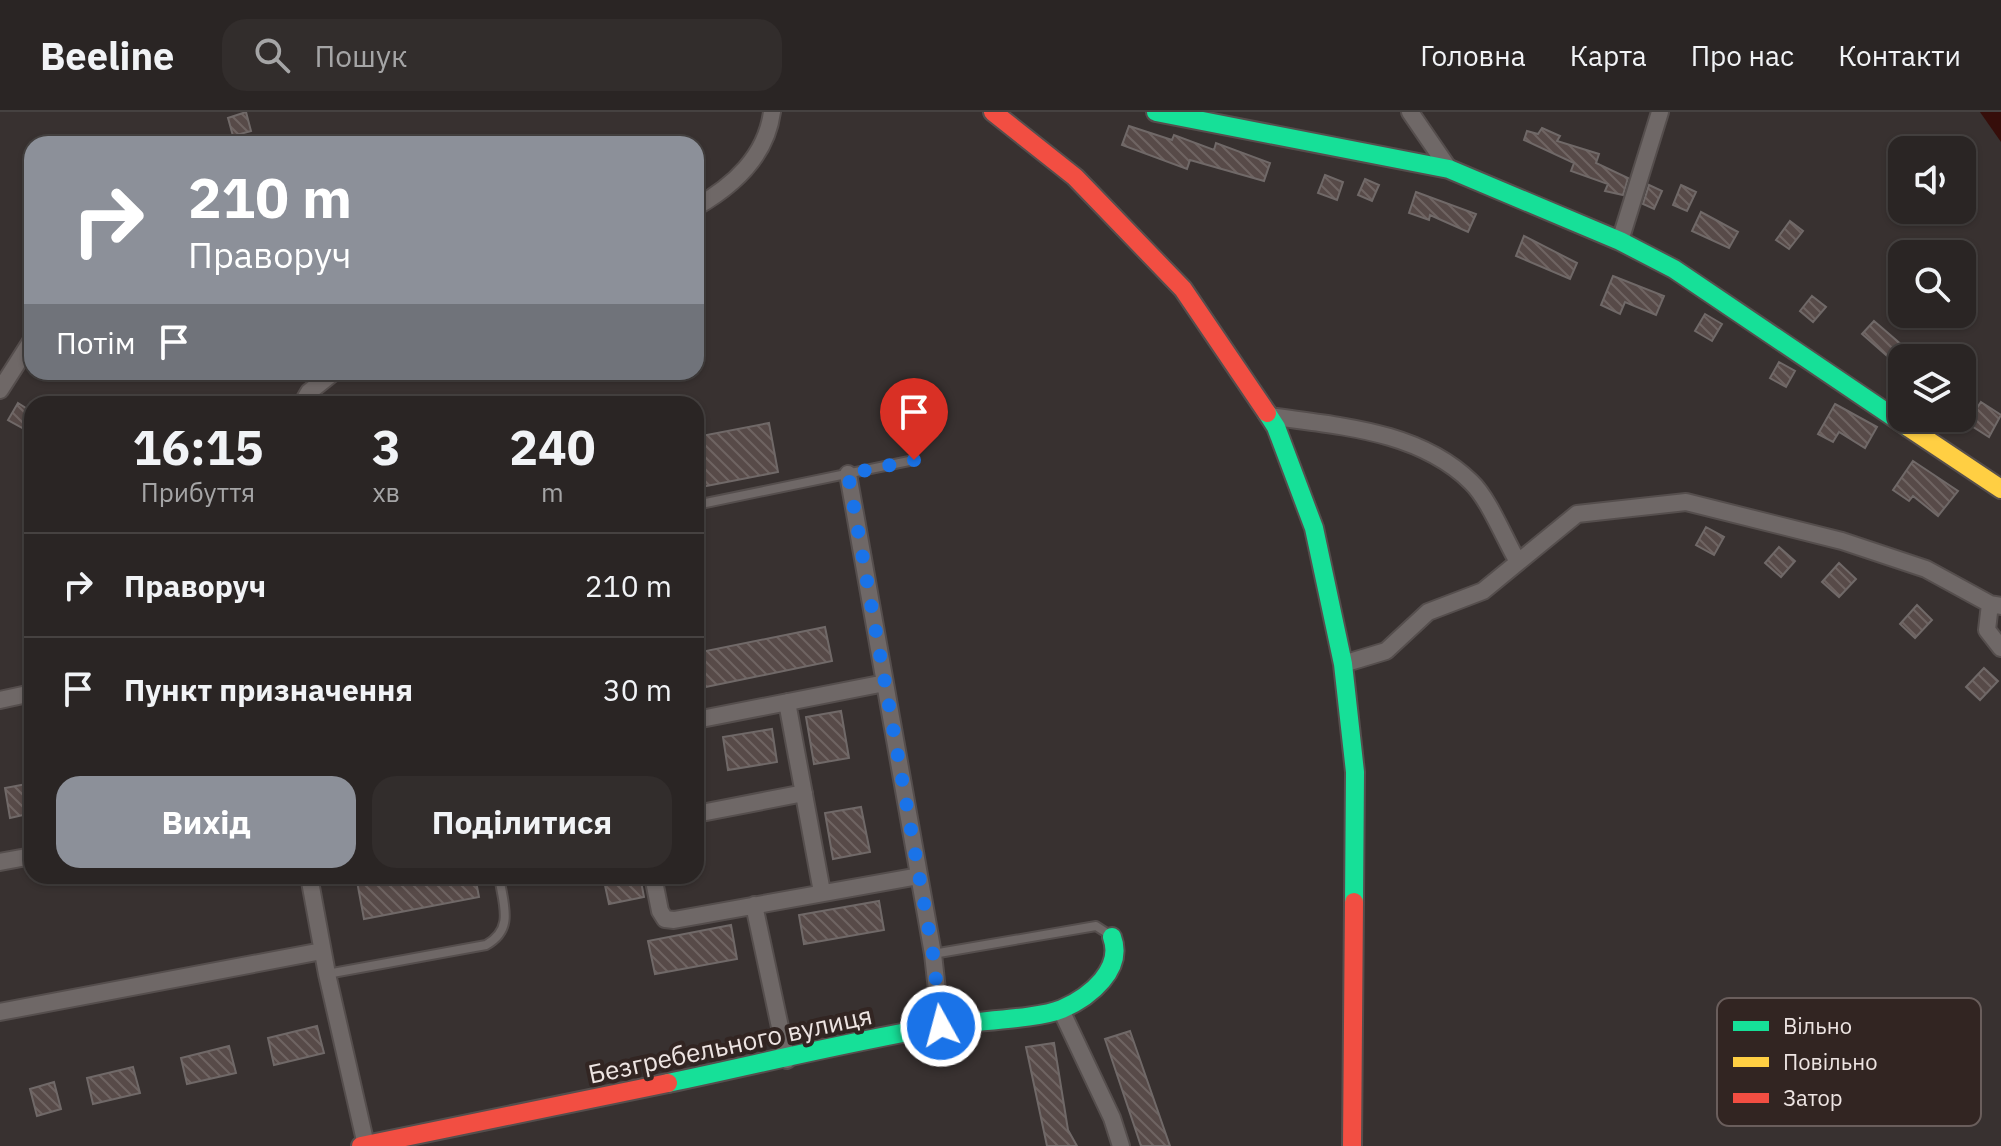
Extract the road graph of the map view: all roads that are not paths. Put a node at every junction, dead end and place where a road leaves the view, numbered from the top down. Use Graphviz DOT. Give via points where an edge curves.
graph roads {
  1 [pos="772,112"];
  2 [pos="993,112"];
  3 [pos="1156,112"];
  4 [pos="1410,112"];
  5 [pos="1660,112"];
  6 [pos="1449,169"];
  7 [pos="704,203"];
  8 [pos="1620,241"];
  9 [pos="24,352"];
  10 [pos="324,380"];
  11 [pos="0,390"];
  12 [pos="307,396"];
  13 [pos="1269,416"];
  14 [pos="914,460"];
  15 [pos="848,474"];
  16 [pos="2001,489"];
  17 [pos="704,503"];
  18 [pos="1518,562"];
  19 [pos="1996,605"];
  20 [pos="2001,648"];
  21 [pos="1343,664"];
  22 [pos="885,683"];
  23 [pos="24,695"];
  24 [pos="0,700"];
  25 [pos="787,702"];
  26 [pos="704,718"];
  27 [pos="804,793"];
  28 [pos="704,812"];
  29 [pos="24,858"];
  30 [pos="0,862"];
  31 [pos="919,876"];
  32 [pos="310,884"];
  33 [pos="500,884"];
  34 [pos="655,884"];
  35 [pos="822,892"];
  36 [pos="754,905"];
  37 [pos="1112,937"];
  38 [pos="322,951"];
  39 [pos="933,954"];
  40 [pos="327,974"];
  41 [pos="1061,1010"];
  42 [pos="0,1012"];
  43 [pos="941,1026"];
  44 [pos="787,1060"];
  45 [pos="363,1146"];
  46 [pos="1121,1146"];
  47 [pos="1352,1146"];
  1 -- 7 [label="street" via="756,158 729,189"];
  2 -- 13 [label="street" via="1075,177 1183,289"];
  3 -- 6 [label="street"];
  4 -- 6 [label="street"];
  5 -- 8 [label="street"];
  6 -- 8 [label="street"];
  8 -- 16 [label="street" via="1674,269"];
  9 -- 11 [label="street"];
  10 -- 12 [label="street"];
  13 -- 18 [label="street" via="1381,433 1446,464 1473,483"];
  13 -- 21 [label="street" via="1314,528"];
  14 -- 15 [label="lane"];
  15 -- 17 [label="lane"];
  15 -- 22 [label="street"];
  18 -- 19 [label="street" via="1577,514 1686,502 1842,541 1926,569"];
  18 -- 21 [label="street" via="1483,591 1428,612 1386,651"];
  19 -- 20 [label="street" via="1987,630"];
  21 -- 47 [label="street" via="1355,772"];
  22 -- 25 [label="street"];
  22 -- 31 [label="street"];
  23 -- 24 [label="street"];
  25 -- 26 [label="street"];
  25 -- 27 [label="street"];
  27 -- 28 [label="street"];
  27 -- 35 [label="street"];
  29 -- 30 [label="street"];
  31 -- 35 [label="street"];
  31 -- 39 [label="street"];
  32 -- 38 [label="street"];
  33 -- 40 [label="lane" via="506,925 500,937 486,945"];
  34 -- 36 [label="street" via="665,919"];
  35 -- 36 [label="street"];
  36 -- 44 [label="street"];
  37 -- 39 [label="lane" via="1096,926"];
  37 -- 41 [label="street, Безгребельного вулиця" via="1116,948 1111,970"];
  38 -- 40 [label="street"];
  38 -- 42 [label="street"];
  39 -- 43 [label="street"];
  40 -- 45 [label="street"];
  41 -- 43 [label="street, Безгребельного вулиця"];
  41 -- 46 [label="street"];
  43 -- 44 [label="street, Безгребельного вулиця"];
  44 -- 45 [label="street, Безгребельного вулиця"];
}
